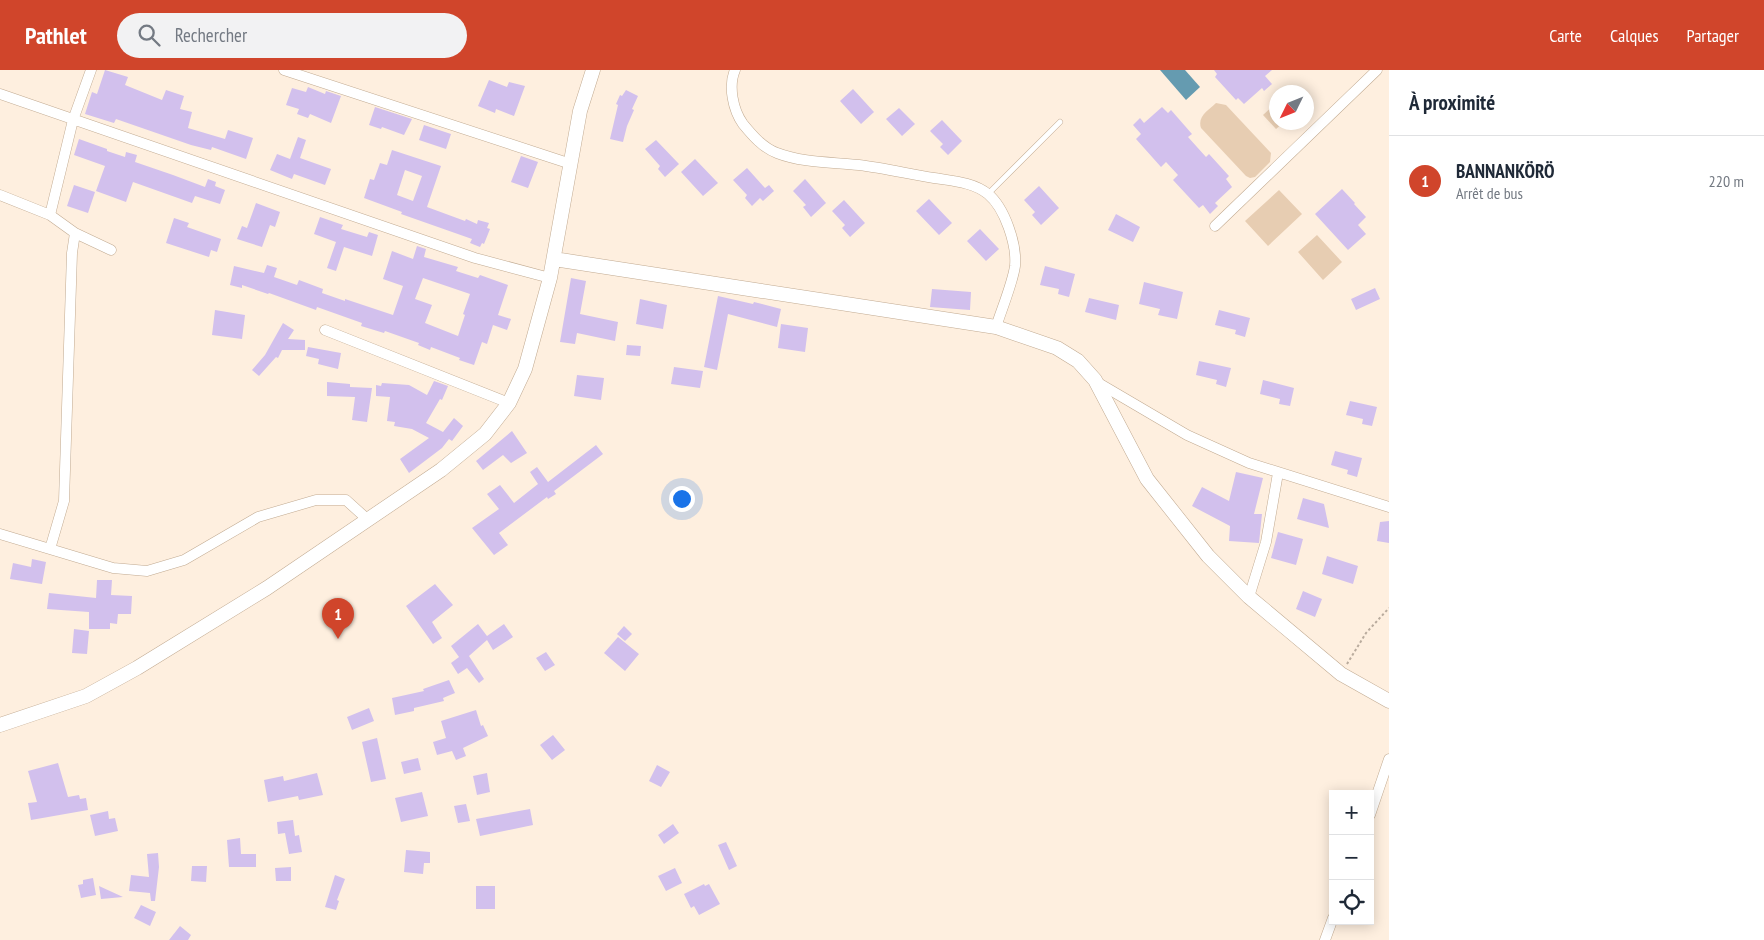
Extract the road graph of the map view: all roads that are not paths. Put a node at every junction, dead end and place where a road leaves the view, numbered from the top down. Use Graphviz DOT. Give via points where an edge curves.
graph roads {
  1 [pos="91,70"];
  2 [pos="284,70"];
  3 [pos="593,70"];
  4 [pos="735,70"];
  5 [pos="1377,70"];
  6 [pos="0,94"];
  7 [pos="73,120"];
  8 [pos="1060,122"];
  9 [pos="571,164"];
  10 [pos="988,194"];
  11 [pos="0,195"];
  12 [pos="50,215"];
  13 [pos="1216,226"];
  14 [pos="75,233"];
  15 [pos="111,250"];
  16 [pos="554,259"];
  17 [pos="550,278"];
  18 [pos="996,328"];
  19 [pos="325,330"];
  20 [pos="1095,380"];
  21 [pos="510,403"];
  22 [pos="1278,473"];
  23 [pos="1389,507"];
  24 [pos="367,519"];
  25 [pos="0,534"];
  26 [pos="50,549"];
  27 [pos="1249,597"];
  28 [pos="1389,701"];
  29 [pos="0,725"];
  30 [pos="1389,759"];
  31 [pos="1374,802"];
  32 [pos="1330,925"];
  33 [pos="1325,940"];
  1 -- 7 [label="street"];
  2 -- 9 [label="street"];
  3 -- 9 [label="main road" via="580,111"];
  4 -- 10 [label="street" via="732,98 739,119 756,139 776,153 968,184"];
  5 -- 13 [label="street"];
  6 -- 7 [label="street"];
  7 -- 12 [label="street"];
  7 -- 17 [label="street" via="475,258"];
  8 -- 10 [label="lane"];
  9 -- 16 [label="main road"];
  10 -- 18 [label="street" via="999,208 1016,251 1015,269"];
  11 -- 12 [label="street"];
  12 -- 14 [label="street"];
  14 -- 15 [label="street"];
  14 -- 26 [label="street" via="64,501"];
  16 -- 17 [label="main road"];
  16 -- 18 [label="main road"];
  17 -- 21 [label="main road" via="525,369"];
  18 -- 20 [label="main road" via="1056,348 1078,361"];
  19 -- 21 [label="street"];
  20 -- 22 [label="street" via="1188,435"];
  20 -- 27 [label="main road" via="1147,480 1208,556"];
  21 -- 24 [label="main road" via="485,434 441,470"];
  22 -- 23 [label="street"];
  22 -- 27 [label="street" via="1266,542"];
  24 -- 26 [label="street" via="346,500 316,500 258,517 184,560 147,571 113,568"];
  24 -- 29 [label="main road" via="267,588 137,668 86,696"];
  25 -- 26 [label="street"];
  27 -- 28 [label="main road" via="1341,674"];
  30 -- 31 [label="street"];
  32 -- 33 [label="street"];
}
